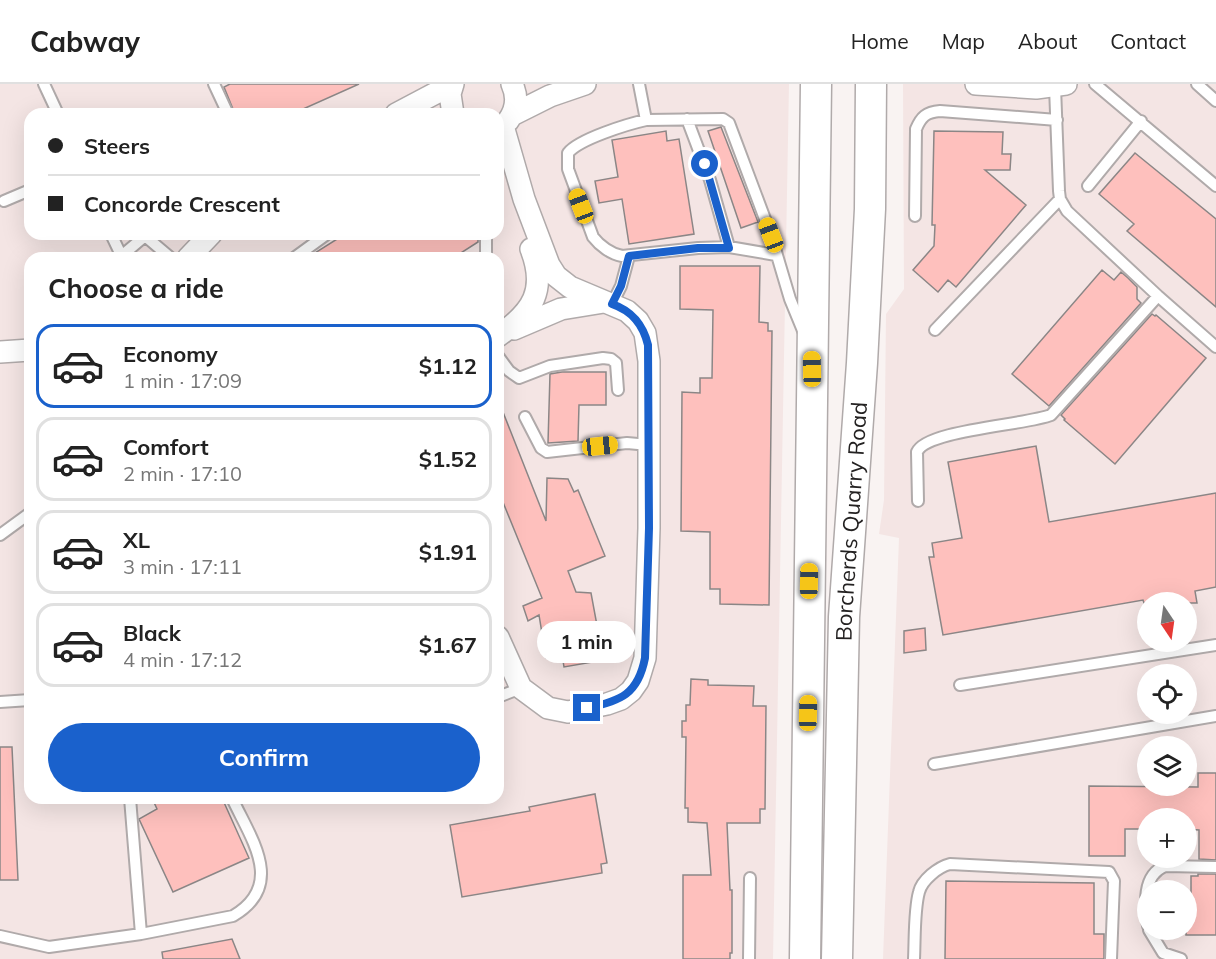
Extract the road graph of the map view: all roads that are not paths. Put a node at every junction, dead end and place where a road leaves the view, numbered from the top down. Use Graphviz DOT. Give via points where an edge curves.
graph roads {
  1 [pos="44,84"];
  2 [pos="214,84"];
  3 [pos="453,84"];
  4 [pos="512,84"];
  5 [pos="585,84"];
  6 [pos="639,84"];
  7 [pos="816,84"];
  8 [pos="871,84"];
  9 [pos="976,84"];
  10 [pos="1095,84"];
  11 [pos="1197,84"];
  12 [pos="1013,85"];
  13 [pos="1060,85"];
  14 [pos="1216,101"];
  15 [pos="55,108"];
  16 [pos="225,108"];
  17 [pos="407,108"];
  18 [pos="452,108"];
  19 [pos="687,119"];
  20 [pos="646,120"];
  21 [pos="1057,120"];
  22 [pos="1141,121"];
  23 [pos="504,123"];
  24 [pos="504,179"];
  25 [pos="1088,186"];
  26 [pos="1216,186"];
  27 [pos="24,193"];
  28 [pos="1060,199"];
  29 [pos="4,201"];
  30 [pos="915,216"];
  31 [pos="140,240"];
  32 [pos="150,240"];
  33 [pos="214,240"];
  34 [pos="319,240"];
  35 [pos="199,247"];
  36 [pos="729,248"];
  37 [pos="125,252"];
  38 [pos="164,252"];
  39 [pos="302,252"];
  40 [pos="776,255"];
  41 [pos="629,256"];
  42 [pos="1158,296"];
  43 [pos="608,303"];
  44 [pos="935,330"];
  45 [pos="504,332"];
  46 [pos="504,333"];
  47 [pos="1216,347"];
  48 [pos="812,349"];
  49 [pos="24,350"];
  50 [pos="0,352"];
  51 [pos="504,364"];
  52 [pos="618,390"];
  53 [pos="525,417"];
  54 [pos="649,445"];
  55 [pos="918,501"];
  56 [pos="24,517"];
  57 [pos="0,535"];
  58 [pos="1216,645"];
  59 [pos="504,650"];
  60 [pos="960,686"];
  61 [pos="521,688"];
  62 [pos="504,695"];
  63 [pos="24,700"];
  64 [pos="0,702"];
  65 [pos="1216,716"];
  66 [pos="934,764"];
  67 [pos="130,804"];
  68 [pos="235,804"];
  69 [pos="1216,867"];
  70 [pos="750,878"];
  71 [pos="1150,880"];
  72 [pos="141,933"];
  73 [pos="0,936"];
  74 [pos="1155,940"];
  75 [pos="749,959"];
  76 [pos="805,959"];
  77 [pos="837,959"];
  78 [pos="914,959"];
  79 [pos="1111,959"];
  80 [pos="1180,959"];
  1 -- 15 [label="lane"];
  2 -- 16 [label="lane"];
  3 -- 17 [label="street"];
  3 -- 18 [label="street"];
  4 -- 23 [label="street" via="516,96"];
  5 -- 23 [label="street" via="550,96"];
  6 -- 20 [label="lane"];
  7 -- 48 [label="main road, Borcherds Quarry Road"];
  8 -- 77 [label="main road, Borcherds Quarry Road" via="870,209 844,617"];
  9 -- 12 [label="street"];
  10 -- 22 [label="lane"];
  11 -- 14 [label="lane"];
  12 -- 13 [label="street"];
  13 -- 21 [label="lane"];
  19 -- 20 [label="lane"];
  19 -- 36 [label="lane"];
  19 -- 40 [label="lane" via="723,119 729,123"];
  20 -- 41 [label="lane" via="580,143 567,157 595,240 610,252"];
  21 -- 28 [label="lane"];
  21 -- 30 [label="lane" via="940,111 926,114 916,129"];
  22 -- 25 [label="lane"];
  22 -- 26 [label="lane"];
  23 -- 43 [label="street" via="524,199 549,265 565,284"];
  24 -- 45 [label="street" via="535,258 539,281 531,305"];
  27 -- 29 [label="lane"];
  28 -- 42 [label="lane" via="1082,226"];
  28 -- 44 [label="lane"];
  31 -- 37 [label="lane"];
  32 -- 38 [label="lane"];
  33 -- 35 [label="street"];
  34 -- 39 [label="lane"];
  36 -- 40 [label="lane"];
  36 -- 41 [label="lane"];
  40 -- 48 [label="lane"];
  41 -- 43 [label="lane" via="621,286"];
  42 -- 47 [label="lane"];
  42 -- 55 [label="lane" via="1051,415 931,440 919,446"];
  43 -- 46 [label="street" via="561,309"];
  43 -- 54 [label="street" via="627,311 645,333"];
  48 -- 76 [label="main road, Borcherds Quarry Road"];
  49 -- 50 [label="street"];
  51 -- 52 [label="lane" via="519,378 550,366 612,359 616,363"];
  53 -- 54 [label="lane" via="547,452 627,443"];
  54 -- 61 [label="street" via="645,658 638,681 621,699 568,712 548,708"];
  56 -- 57 [label="lane"];
  58 -- 60 [label="lane"];
  59 -- 61 [label="street"];
  61 -- 62 [label="lane"];
  63 -- 64 [label="lane"];
  65 -- 66 [label="lane"];
  67 -- 72 [label="lane"];
  68 -- 72 [label="lane" via="262,865 257,892 248,906 233,916"];
  69 -- 71 [label="lane" via="1165,866 1152,874"];
  70 -- 75 [label="lane"];
  72 -- 73 [label="lane" via="49,947"];
  74 -- 80 [label="lane" via="1163,953"];
  78 -- 79 [label="lane" via="919,890 935,871 950,864 1109,872 1114,881"];
}
